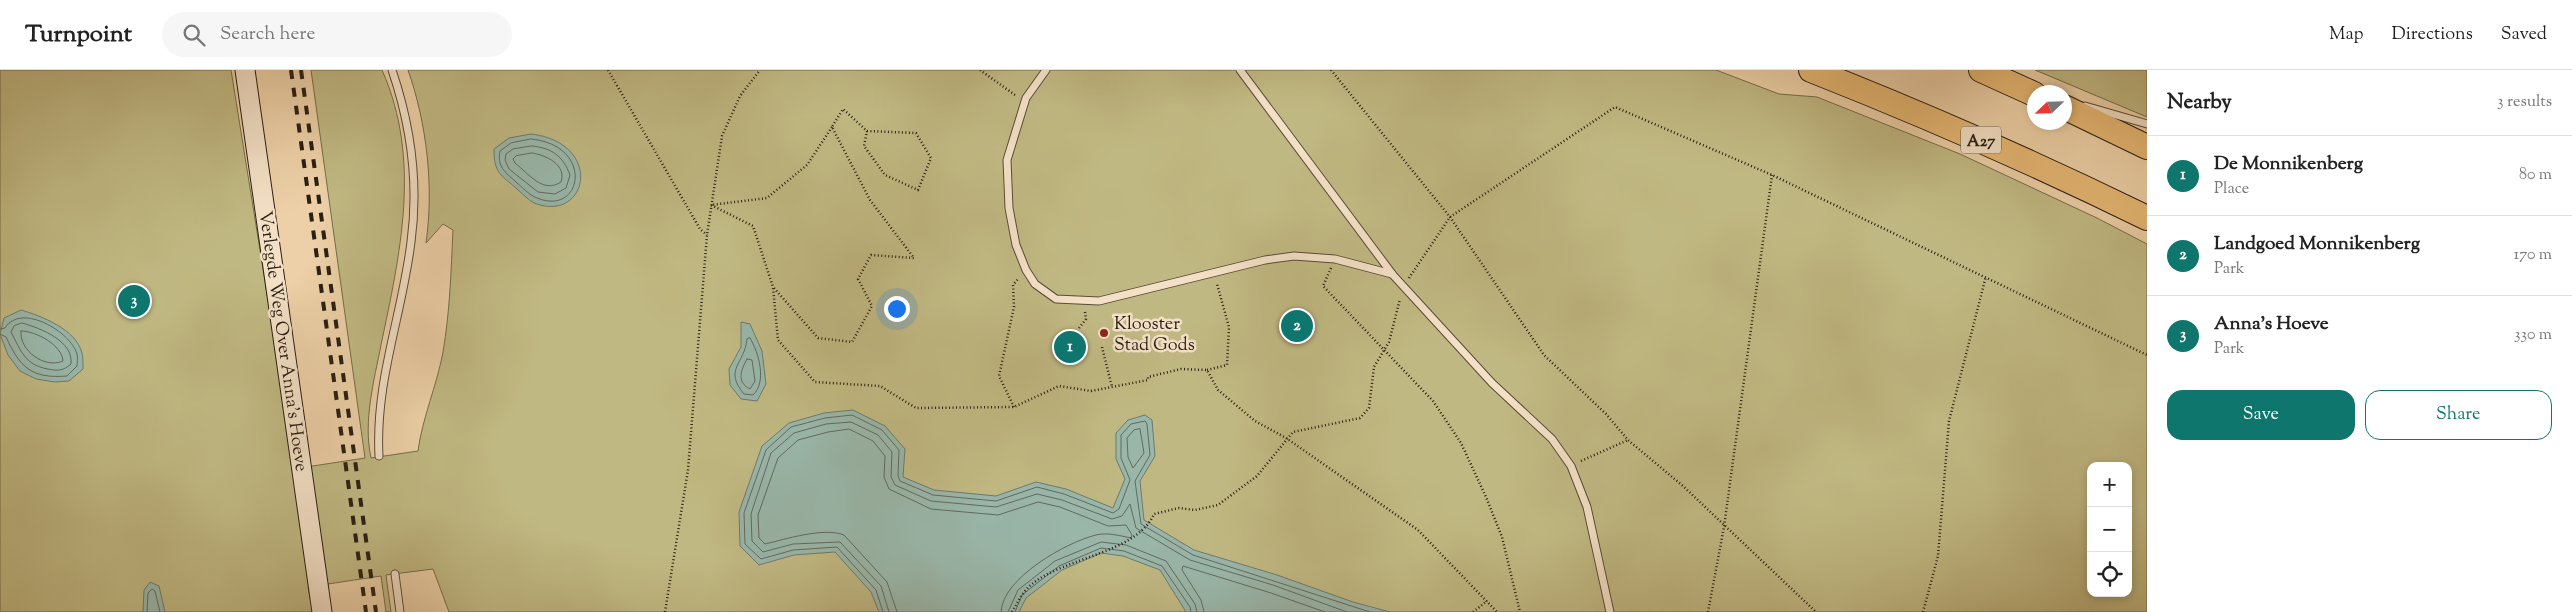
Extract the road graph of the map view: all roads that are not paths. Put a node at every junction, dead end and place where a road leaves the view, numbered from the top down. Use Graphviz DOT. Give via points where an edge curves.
graph roads {
  1 [pos="245,70"];
  2 [pos="392,70"];
  3 [pos="1046,70"];
  4 [pos="1240,70"];
  5 [pos="1811,70"];
  6 [pos="1980,70"];
  7 [pos="2024,89"];
  8 [pos="2072,101"];
  9 [pos="2072,112"];
  10 [pos="2147,124"];
  11 [pos="2147,147"];
  12 [pos="2147,218"];
  13 [pos="1393,274"];
  14 [pos="380,456"];
  15 [pos="395,574"];
  16 [pos="322,612"];
  17 [pos="400,612"];
  18 [pos="1610,612"];
  1 -- 16 [label="main road, Verlegde Weg Over Anna's Hoeve"];
  2 -- 14 [label="lane" via="403,102 412,150 415,196 411,243 382,384"];
  3 -- 13 [label="lane" via="1026,98 1007,160 1009,208 1016,245 1026,270 1035,284 1056,299 1099,301 1265,260 1294,256 1335,259"];
  4 -- 13 [label="lane"];
  5 -- 12 [label="highway, A27" via="1929,117"];
  6 -- 7 [label="highway"];
  8 -- 10 [label="lane"];
  9 -- 11 [label="highway"];
  13 -- 18 [label="lane" via="1492,383 1552,439 1571,466 1588,507"];
  15 -- 17 [label="lane"];
}
